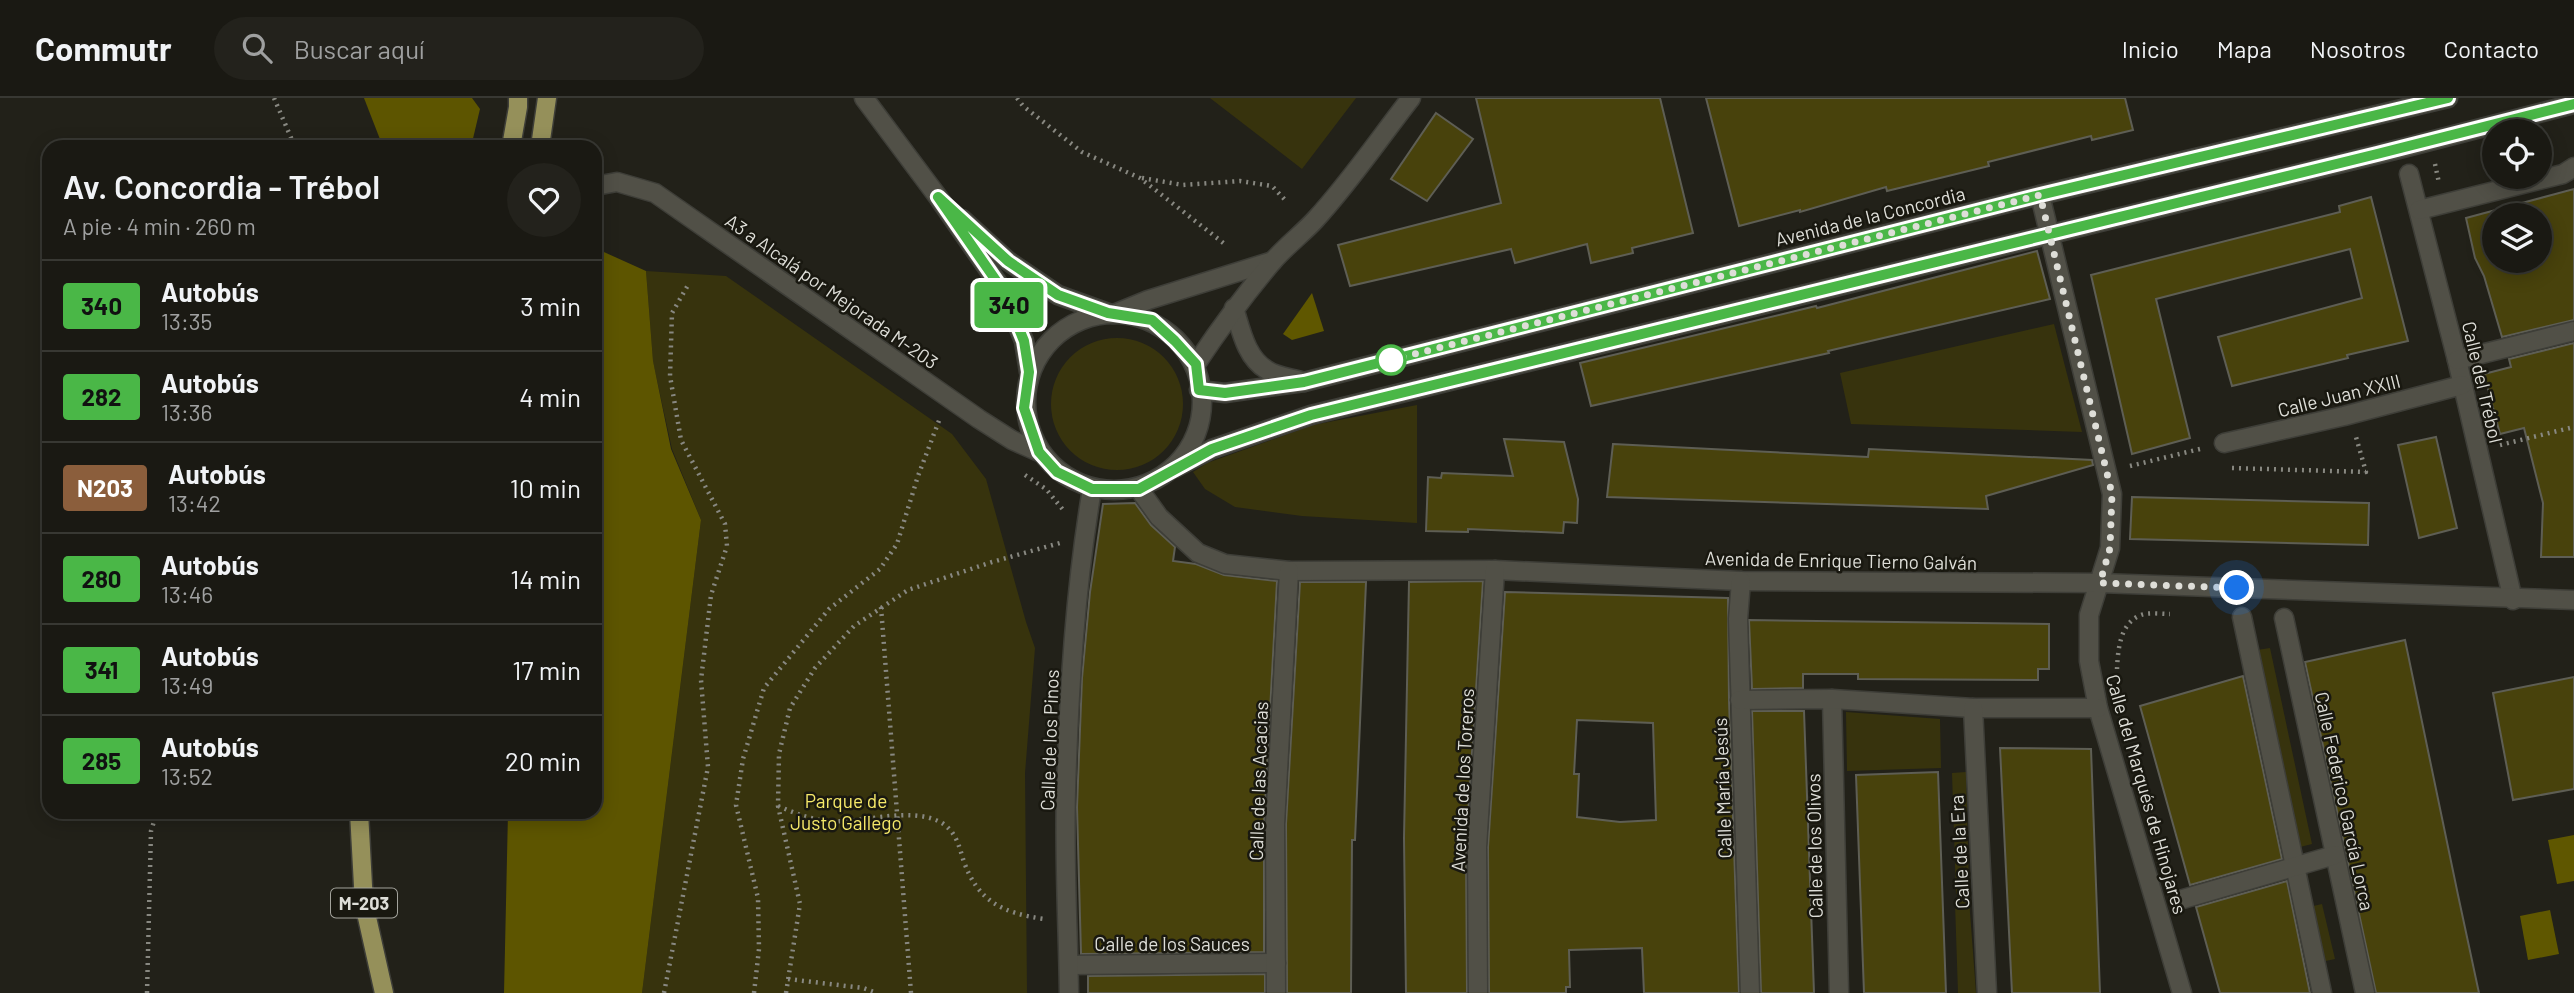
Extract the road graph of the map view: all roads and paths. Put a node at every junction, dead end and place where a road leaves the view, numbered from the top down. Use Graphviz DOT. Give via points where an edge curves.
graph roads {
  1 [pos="275,98"];
  2 [pos="518,98"];
  3 [pos="547,98"];
  4 [pos="864,98"];
  5 [pos="1017,98"];
  6 [pos="1410,98"];
  7 [pos="2448,98"];
  8 [pos="2574,104"];
  9 [pos="292,140"];
  10 [pos="512,140"];
  11 [pos="541,140"];
  12 [pos="2574,167"];
  13 [pos="2409,174"];
  14 [pos="1140,178"];
  15 [pos="602,185"];
  16 [pos="2040,195"];
  17 [pos="938,197"];
  18 [pos="1287,202"];
  19 [pos="2419,211"];
  20 [pos="2048,234"];
  21 [pos="1226,245"];
  22 [pos="1273,261"];
  23 [pos="688,285"];
  24 [pos="1234,308"];
  25 [pos="1111,313"];
  26 [pos="2574,331"];
  27 [pos="2457,360"];
  28 [pos="1196,364"];
  29 [pos="1029,372"];
  30 [pos="1304,382"];
  31 [pos="2462,385"];
  32 [pos="1199,390"];
  33 [pos="951,424"];
  34 [pos="2574,427"];
  35 [pos="2354,431"];
  36 [pos="2224,443"];
  37 [pos="1039,452"];
  38 [pos="2503,458"];
  39 [pos="2125,467"];
  40 [pos="1014,468"];
  41 [pos="1175,468"];
  42 [pos="1092,489"];
  43 [pos="1139,489"];
  44 [pos="1068,516"];
  45 [pos="1066,542"];
  46 [pos="1494,570"];
  47 [pos="1289,571"];
  48 [pos="1741,581"];
  49 [pos="2100,583"];
  50 [pos="2513,600"];
  51 [pos="2574,600"];
  52 [pos="881,607"];
  53 [pos="2170,614"];
  54 [pos="2242,617"];
  55 [pos="2284,618"];
  56 [pos="2117,672"];
  57 [pos="1832,699"];
  58 [pos="1740,700"];
  59 [pos="1973,708"];
  60 [pos="2098,708"];
  61 [pos="778,806"];
  62 [pos="898,816"];
  63 [pos="155,819"];
  64 [pos="359,819"];
  65 [pos="2335,855"];
  66 [pos="2295,866"];
  67 [pos="2183,899"];
  68 [pos="1052,920"];
  69 [pos="1276,963"];
  70 [pos="1069,965"];
  71 [pos="788,979"];
  72 [pos="147,993"];
  73 [pos="384,993"];
  74 [pos="664,993"];
  75 [pos="754,993"];
  76 [pos="786,993"];
  77 [pos="877,993"];
  78 [pos="911,993"];
  79 [pos="1069,993"];
  80 [pos="1276,993"];
  81 [pos="1478,993"];
  82 [pos="1750,993"];
  83 [pos="1839,993"];
  84 [pos="1987,993"];
  85 [pos="2182,993"];
  86 [pos="2322,993"];
  87 [pos="2365,993"];
  1 -- 9 [label="path"];
  2 -- 10 [label="main road"];
  3 -- 11 [label="main road"];
  4 -- 17 [label="street"];
  5 -- 14 [label="path" via="1082,152"];
  6 -- 22 [label="street" via="1329,203"];
  7 -- 16 [label="street, Avenida de la Concordia"];
  8 -- 20 [label="street"];
  12 -- 19 [label="street" via="2563,174"];
  13 -- 19 [label="street, Calle del Trébol"];
  14 -- 18 [label="path" via="1184,185 1240,181 1272,186"];
  14 -- 21 [label="path"];
  15 -- 37 [label="street, A3 a Alcalá por Mejorada M-203" via="617,182 655,193 979,419"];
  16 -- 20 [label="street, Calle del Marqués de Hinojares"];
  16 -- 30 [label="street, Avenida de la Concordia"];
  17 -- 25 [label="street" via="1008,261 1058,295"];
  17 -- 29 [label="street" via="1004,292 1024,341"];
  19 -- 27 [label="street, Calle del Trébol"];
  20 -- 41 [label="street" via="1311,415 1212,449"];
  20 -- 49 [label="street, Calle del Marqués de Hinojares" via="2112,494 2110,548"];
  22 -- 24 [label="street"];
  22 -- 25 [label="street"];
  23 -- 74 [label="path" via="672,313 670,376 681,440 725,524 727,546 711,594 701,680 708,767"];
  24 -- 28 [label="street"];
  24 -- 30 [label="street, Avenida de la Concordia" via="1254,359 1268,372"];
  25 -- 28 [label="street" via="1152,320"];
  25 -- 29 [label="street" via="1073,323 1045,344"];
  26 -- 27 [label="street"];
  27 -- 31 [label="street, Calle del Trébol"];
  28 -- 32 [label="street"];
  29 -- 37 [label="street" via="1024,408"];
  30 -- 32 [label="street, Avenida de la Concordia" via="1225,393"];
  31 -- 36 [label="street, Calle Juan XXIII"];
  31 -- 50 [label="street, Calle del Trébol"];
  32 -- 41 [label="street" via="1202,416 1195,441"];
  33 -- 75 [label="path" via="940,417 897,544 880,569 828,609 764,688 743,759 736,805 758,898"];
  34 -- 38 [label="path" via="2500,445"];
  35 -- 36 [label="path" via="2366,472 2232,468"];
  36 -- 39 [label="path"];
  37 -- 42 [label="street" via="1057,472"];
  40 -- 44 [label="path" via="1046,489"];
  41 -- 43 [label="street"];
  42 -- 43 [label="street"];
  42 -- 70 [label="street, Calle de los Pinos" via="1074,629 1066,793"];
  43 -- 47 [label="street, Avenida de Enrique Tierno Galván" via="1159,517 1198,553 1226,564"];
  45 -- 52 [label="path" via="908,590"];
  46 -- 47 [label="street, Avenida de Enrique Tierno Galván"];
  46 -- 48 [label="street, Avenida de Enrique Tierno Galván"];
  46 -- 81 [label="street, Avenida de los Toreros" via="1477,847"];
  47 -- 69 [label="street, Calle de las Acacias" via="1275,824"];
  48 -- 49 [label="street, Avenida de Enrique Tierno Galván"];
  48 -- 58 [label="street, Calle María Jesús"];
  49 -- 50 [label="street, Avenida de Enrique Tierno Galván"];
  49 -- 60 [label="street, Calle del Marqués de Hinojares" via="2089,615 2089,661"];
  50 -- 51 [label="street, Avenida de Enrique Tierno Galván"];
  52 -- 61 [label="path" via="854,626 815,668 790,708 779,754"];
  52 -- 62 [label="path"];
  53 -- 56 [label="path" via="2142,614 2126,625"];
  54 -- 66 [label="street"];
  55 -- 65 [label="street, Calle Federico García Lorca"];
  57 -- 58 [label="street"];
  57 -- 59 [label="street"];
  57 -- 83 [label="street, Calle de los Olivos"];
  58 -- 82 [label="street, Calle María Jesús"];
  59 -- 60 [label="street"];
  59 -- 84 [label="street, Calle de la Era"];
  60 -- 85 [label="street, Calle del Marqués de Hinojares"];
  61 -- 62 [label="path" via="832,822"];
  61 -- 71 [label="path" via="800,904"];
  62 -- 68 [label="path" via="931,818 944,825 957,838 967,871 986,899 1015,915"];
  62 -- 78 [label="path"];
  63 -- 72 [label="path"];
  64 -- 73 [label="main road, M-203" via="364,904"];
  65 -- 66 [label="street"];
  65 -- 87 [label="street, Calle Federico García Lorca"];
  66 -- 67 [label="street"];
  66 -- 86 [label="street"];
  69 -- 70 [label="street, Calle de los Sauces"];
  69 -- 80 [label="street, Calle de las Acacias"];
  70 -- 79 [label="street, Calle de los Pinos"];
  71 -- 76 [label="path"];
  71 -- 77 [label="path"];
}
